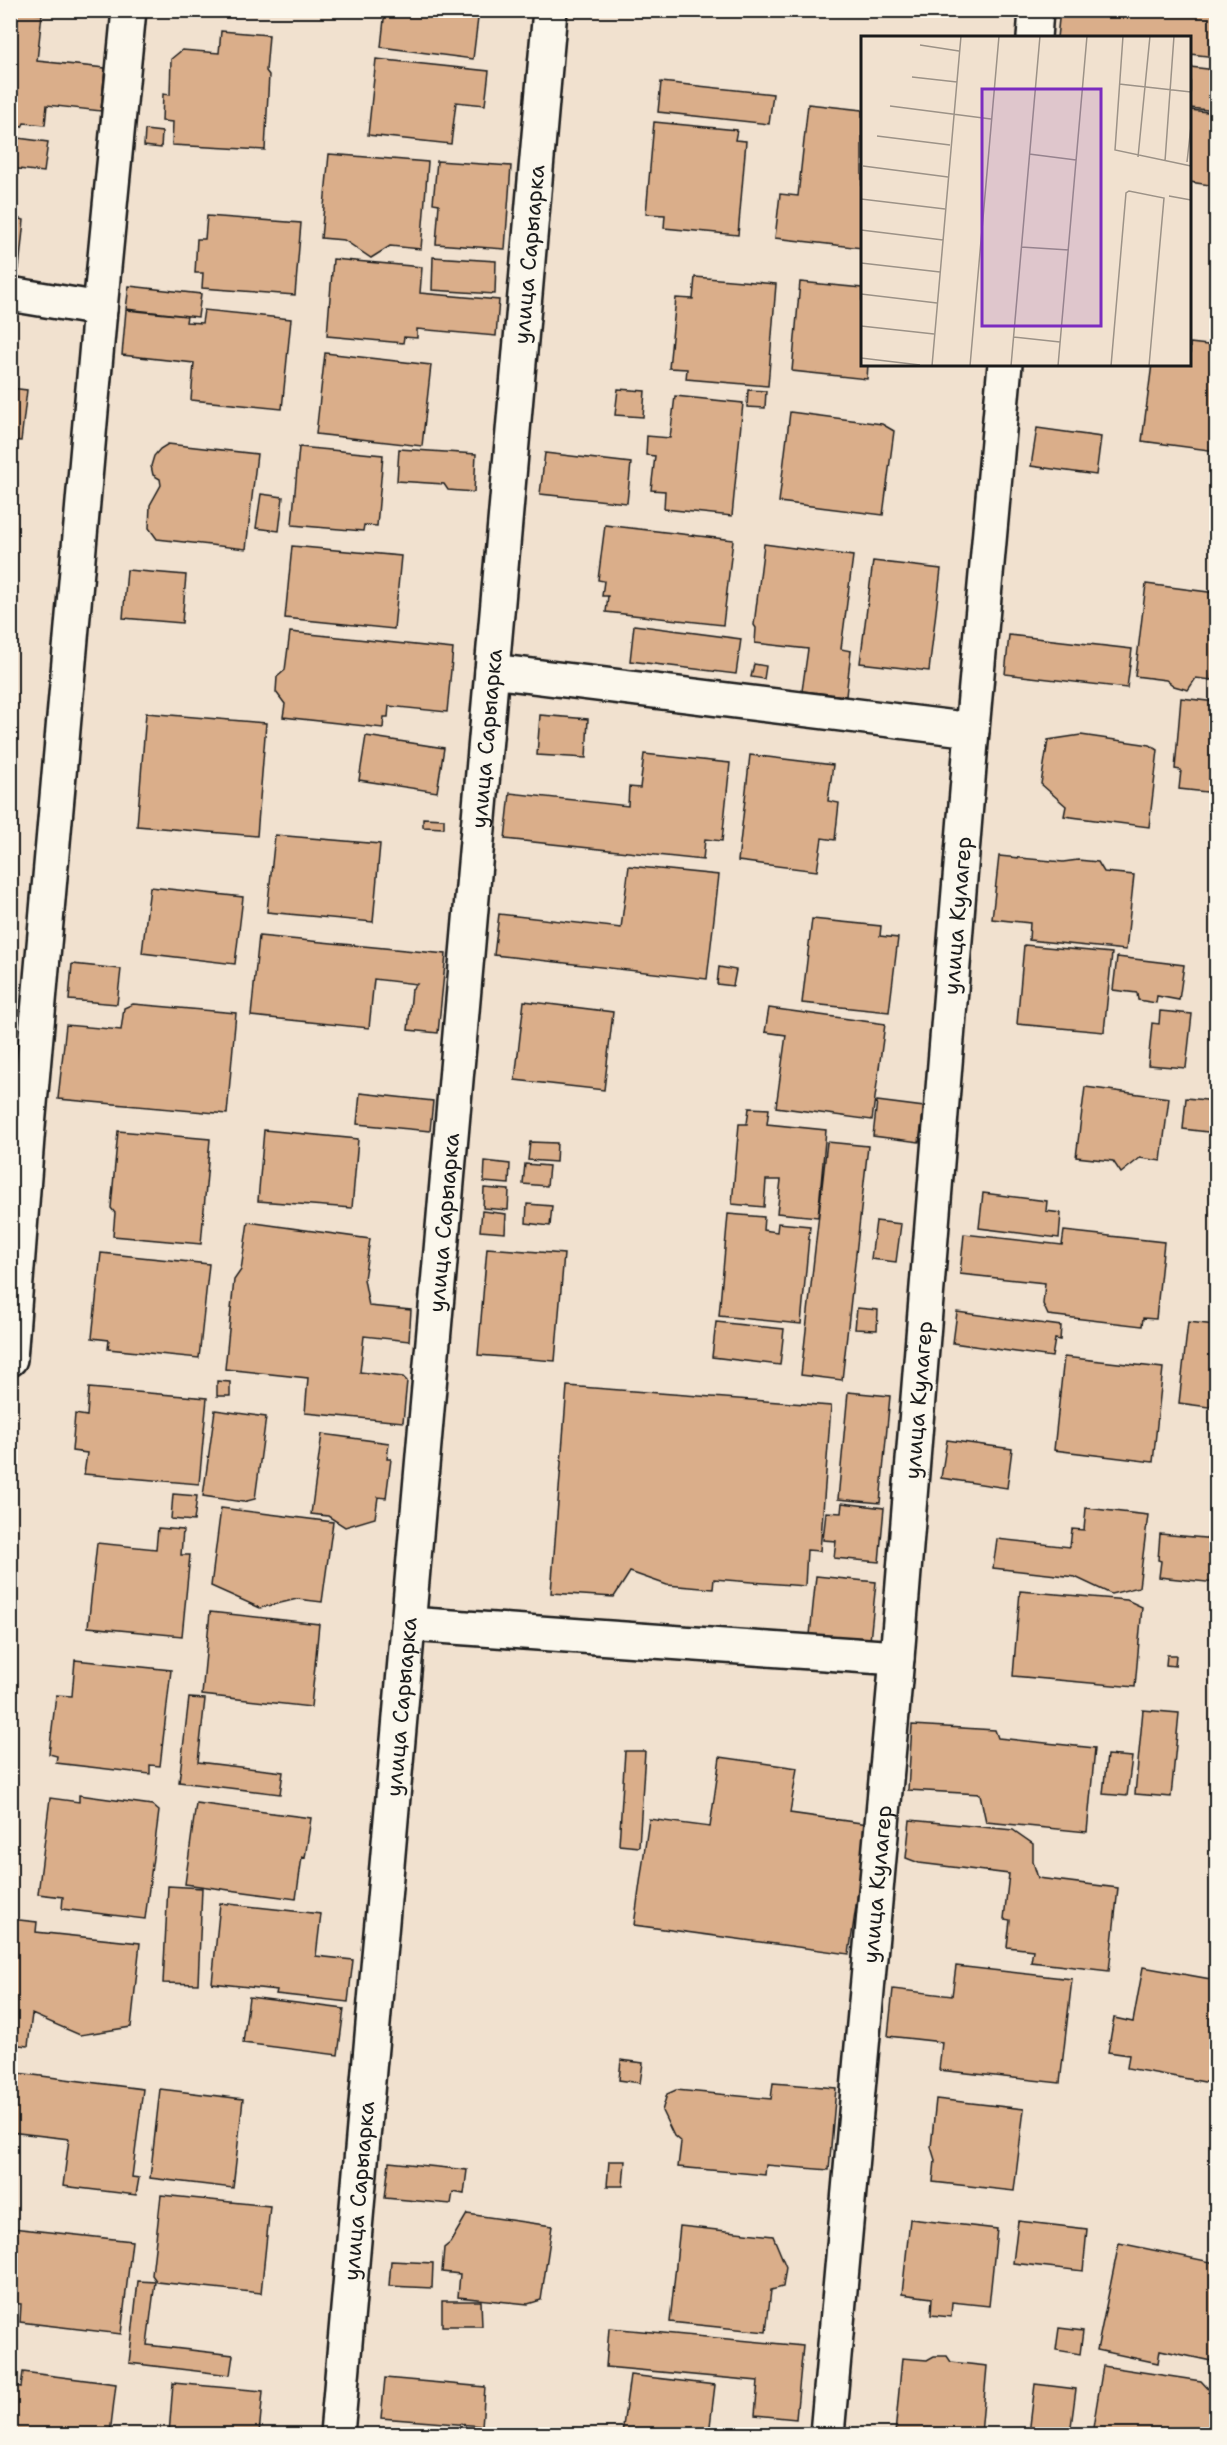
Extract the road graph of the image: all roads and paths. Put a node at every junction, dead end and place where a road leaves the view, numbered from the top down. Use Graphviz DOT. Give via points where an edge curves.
graph roads {
  1 [pos="129,10"];
  2 [pos="550,10"];
  3 [pos="1036,10"];
  4 [pos="1034,36"];
  5 [pos="10,294"];
  6 [pos="100,309"];
  7 [pos="1005,366"];
  8 [pos="492,671"];
  9 [pos="972,730"];
  10 [pos="10,1359"];
  11 [pos="409,1624"];
  12 [pos="897,1658"];
  13 [pos="337,2434"];
  14 [pos="826,2434"];
  1 -- 6 [label="street"];
  2 -- 8 [label="street, улица Сарыарка"];
  3 -- 4 [label="street"];
  5 -- 6 [label="street"];
  6 -- 10 [label="street"];
  7 -- 9 [label="street, улица Кулагер"];
  8 -- 9 [label="street"];
  8 -- 11 [label="street, улица Сарыарка"];
  9 -- 12 [label="street, улица Кулагер"];
  11 -- 12 [label="street"];
  11 -- 13 [label="street, улица Сарыарка"];
  12 -- 14 [label="street, улица Кулагер"];
}
